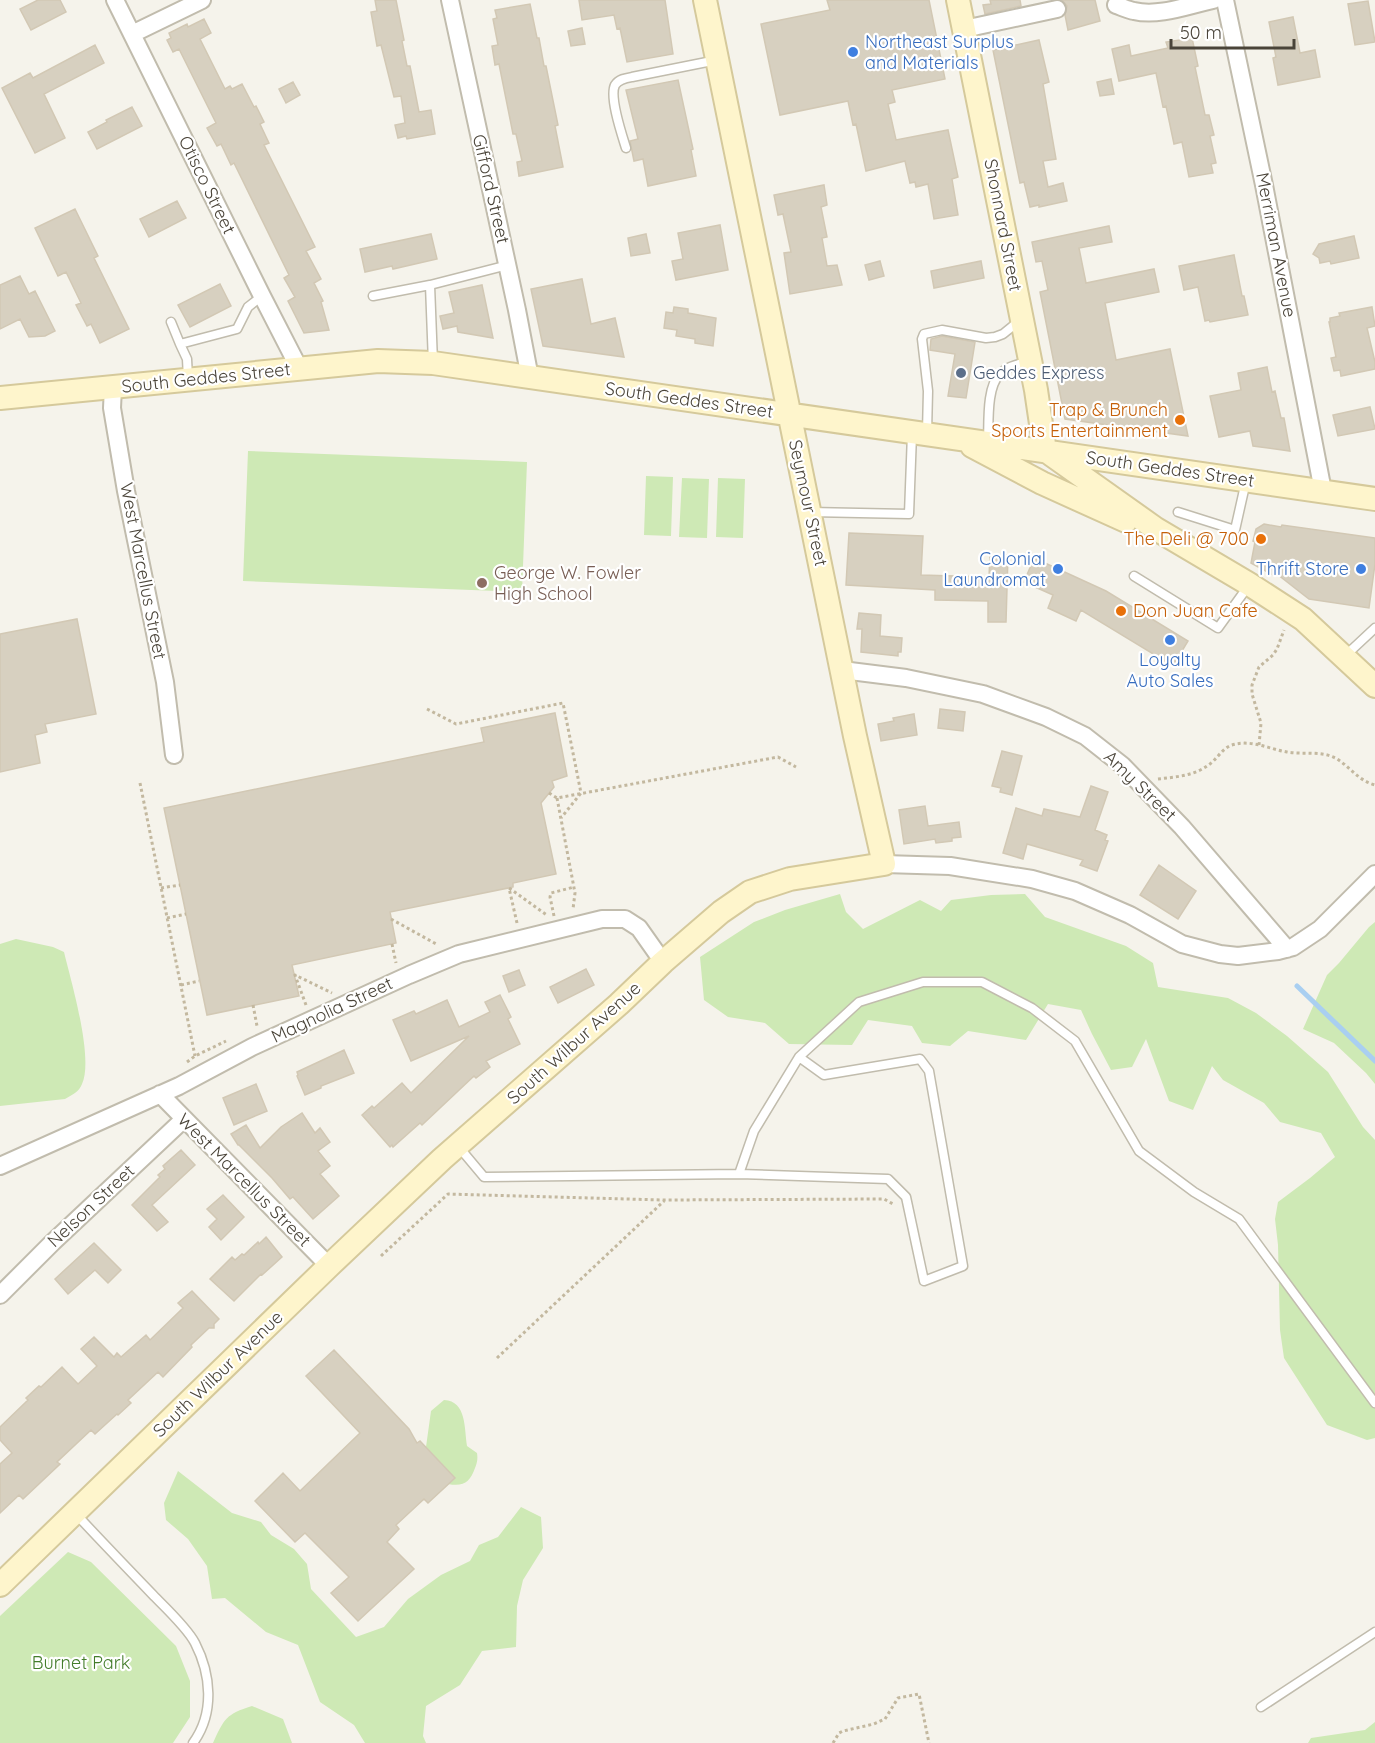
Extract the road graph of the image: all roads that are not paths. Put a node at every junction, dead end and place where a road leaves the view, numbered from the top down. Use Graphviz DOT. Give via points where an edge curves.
graph roads {
  1 [pos="115,0"];
  2 [pos="202,0"];
  3 [pos="450,0"];
  4 [pos="705,0"];
  5 [pos="958,0"];
  6 [pos="1213,0"];
  7 [pos="1225,0"];
  8 [pos="1116,5"];
  9 [pos="1057,9"];
  10 [pos="964,29"];
  11 [pos="132,34"];
  12 [pos="717,60"];
  13 [pos="626,148"];
  14 [pos="508,265"];
  15 [pos="430,285"];
  16 [pos="262,296"];
  17 [pos="373,296"];
  18 [pos="1022,319"];
  19 [pos="171,322"];
  20 [pos="180,344"];
  21 [pos="1031,361"];
  22 [pos="433,363"];
  23 [pos="300,368"];
  24 [pos="530,378"];
  25 [pos="189,380"];
  26 [pos="113,387"];
  27 [pos="3,392"];
  28 [pos="789,414"];
  29 [pos="919,433"];
  30 [pos="959,439"];
  31 [pos="988,443"];
  32 [pos="1045,451"];
  33 [pos="1246,480"];
  34 [pos="1323,492"];
  35 [pos="1375,499"];
  36 [pos="810,512"];
  37 [pos="1178,512"];
  38 [pos="1156,529"];
  39 [pos="1134,576"];
  40 [pos="1249,584"];
  41 [pos="1375,628"];
  42 [pos="1344,657"];
  43 [pos="842,670"];
  44 [pos="1375,686"];
  45 [pos="174,755"];
  46 [pos="884,864"];
  47 [pos="1375,874"];
  48 [pos="1287,949"];
  49 [pos="663,962"];
  50 [pos="799,1057"];
  51 [pos="160,1094"];
  52 [pos="184,1119"];
  53 [pos="457,1146"];
  54 [pos="0,1166"];
  55 [pos="739,1174"];
  56 [pos="329,1266"];
  57 [pos="0,1294"];
  58 [pos="1375,1403"];
  59 [pos="74,1512"];
  60 [pos="0,1585"];
  61 [pos="1375,1632"];
  62 [pos="1261,1707"];
  63 [pos="193,1743"];
  1 -- 11 [label="street, Otisco Street"];
  2 -- 11 [label="street"];
  3 -- 14 [label="street, Gifford Street"];
  4 -- 12 [label="street, Seymour Street"];
  5 -- 10 [label="street, Shonnard Street"];
  6 -- 8 [label="street" via="1146,12"];
  7 -- 34 [label="street, Merriman Avenue"];
  9 -- 10 [label="street"];
  10 -- 18 [label="street, Shonnard Street"];
  11 -- 16 [label="street, Otisco Street"];
  12 -- 13 [label="lane" via="622,79 616,84 614,98"];
  12 -- 28 [label="street, Seymour Street"];
  14 -- 15 [label="lane"];
  14 -- 24 [label="street, Gifford Street"];
  15 -- 17 [label="lane"];
  15 -- 22 [label="lane"];
  16 -- 20 [label="lane" via="248,307 237,329"];
  16 -- 23 [label="street, Otisco Street"];
  18 -- 21 [label="street, Shonnard Street"];
  18 -- 29 [label="lane" via="995,337 942,330 924,334 928,391"];
  19 -- 20 [label="lane"];
  20 -- 25 [label="lane" via="188,358"];
  21 -- 31 [label="lane" via="1010,367 995,382"];
  21 -- 32 [label="street, Shonnard Street"];
  22 -- 23 [label="street, South Geddes Street" via="378,361"];
  22 -- 24 [label="street, South Geddes Street"];
  23 -- 25 [label="street, South Geddes Street"];
  24 -- 28 [label="street, South Geddes Street"];
  25 -- 26 [label="street, South Geddes Street"];
  26 -- 27 [label="street, South Geddes Street"];
  26 -- 45 [label="street, West Marcellus Street" via="112,408 165,682"];
  28 -- 29 [label="street, South Geddes Street"];
  28 -- 36 [label="street, Seymour Street"];
  29 -- 30 [label="street, South Geddes Street"];
  29 -- 36 [label="lane" via="909,514"];
  30 -- 31 [label="street, South Geddes Street"];
  30 -- 38 [label="street" via="1042,483 1142,528"];
  31 -- 32 [label="street, South Geddes Street"];
  32 -- 33 [label="street, South Geddes Street"];
  32 -- 38 [label="street"];
  33 -- 34 [label="street, South Geddes Street"];
  33 -- 37 [label="lane" via="1235,530"];
  34 -- 35 [label="street, South Geddes Street"];
  36 -- 43 [label="street, Seymour Street"];
  38 -- 40 [label="street"];
  39 -- 40 [label="lane" via="1218,628"];
  40 -- 42 [label="street" via="1303,619"];
  41 -- 42 [label="lane"];
  42 -- 44 [label="street"];
  43 -- 46 [label="street, Seymour Street"];
  43 -- 48 [label="street, Amy Street" via="983,694 1085,736 1122,765 1182,827"];
  46 -- 48 [label="street, South Wilbur Avenue" via="950,866 1032,879 1075,891 1182,944 1221,954 1238,956"];
  46 -- 49 [label="street, South Wilbur Avenue" via="790,879 750,892"];
  47 -- 48 [label="street" via="1320,929"];
  49 -- 51 [label="street, Magnolia Street" via="639,928 625,919 602,919 459,954 252,1047"];
  49 -- 53 [label="street, South Wilbur Avenue"];
  50 -- 55 [label="lane" via="753,1131"];
  50 -- 55 [label="lane" via="824,1076 920,1059 929,1071 963,1266 924,1281 906,1197 888,1179"];
  50 -- 58 [label="lane" via="860,1002 923,982 982,982 1032,1008 1075,1041 1140,1152 1239,1219"];
  51 -- 52 [label="street, West Marcellus Street"];
  51 -- 54 [label="street, Magnolia Street"];
  52 -- 56 [label="street, West Marcellus Street"];
  52 -- 57 [label="street, Nelson Street"];
  53 -- 55 [label="lane" via="484,1177"];
  53 -- 56 [label="street, South Wilbur Avenue"];
  56 -- 59 [label="street, South Wilbur Avenue"];
  59 -- 60 [label="street, South Wilbur Avenue"];
  59 -- 63 [label="lane" via="194,1640 205,1666 209,1697 207,1713"];
  61 -- 62 [label="lane"];
}
